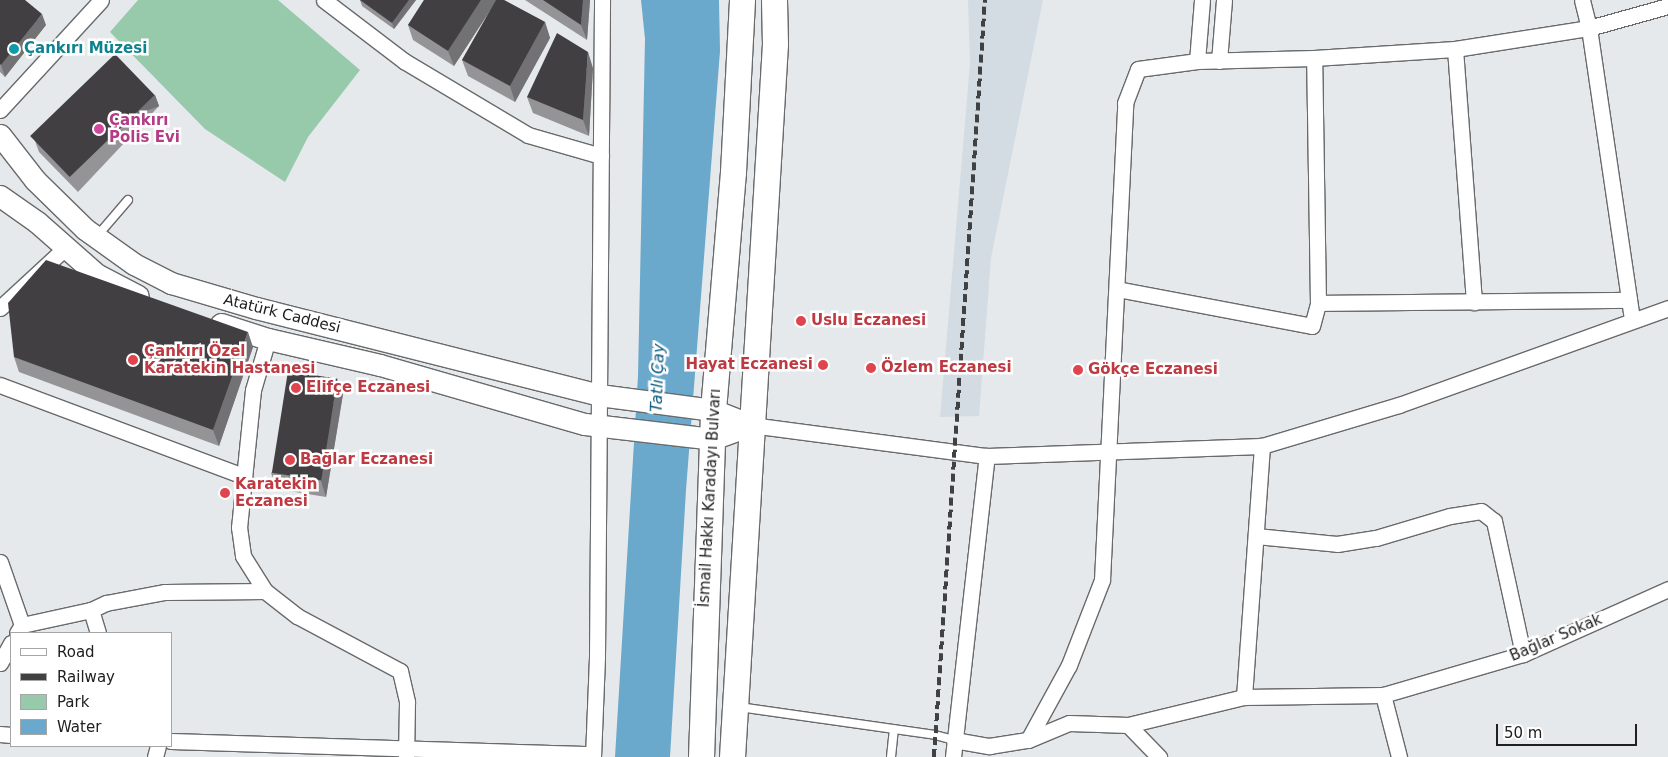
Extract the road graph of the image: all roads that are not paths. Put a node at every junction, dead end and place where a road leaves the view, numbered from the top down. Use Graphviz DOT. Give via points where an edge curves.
graph roads {
  1 [pos="101,0"];
  2 [pos="324,0"];
  3 [pos="602,0"];
  4 [pos="742,0"];
  5 [pos="774,0"];
  6 [pos="1202,0"];
  7 [pos="1224,0"];
  8 [pos="1582,0"];
  9 [pos="1668,6"];
  10 [pos="1589,28"];
  11 [pos="1455,49"];
  12 [pos="1314,58"];
  13 [pos="1197,61"];
  14 [pos="1219,61"];
  15 [pos="0,110"];
  16 [pos="0,135"];
  17 [pos="600,156"];
  18 [pos="0,157"];
  19 [pos="0,196"];
  20 [pos="128,200"];
  21 [pos="96,237"];
  22 [pos="64,249"];
  23 [pos="1117,289"];
  24 [pos="1629,300"];
  25 [pos="1474,302"];
  26 [pos="1318,303"];
  27 [pos="159,305"];
  28 [pos="0,308"];
  29 [pos="1668,308"];
  30 [pos="196,318"];
  31 [pos="1632,320"];
  32 [pos="268,339"];
  33 [pos="0,385"];
  34 [pos="607,396"];
  35 [pos="713,410"];
  36 [pos="751,425"];
  37 [pos="605,426"];
  38 [pos="712,439"];
  39 [pos="1262,446"];
  40 [pos="1111,449"];
  41 [pos="987,456"];
  42 [pos="244,476"];
  43 [pos="1256,536"];
  44 [pos="0,562"];
  45 [pos="1668,589"];
  46 [pos="265,591"];
  47 [pos="91,610"];
  48 [pos="20,629"];
  49 [pos="98,632"];
  50 [pos="10,646"];
  51 [pos="1523,654"];
  52 [pos="0,663"];
  53 [pos="1383,695"];
  54 [pos="1244,697"];
  55 [pos="735,706"];
  56 [pos="1128,725"];
  57 [pos="894,729"];
  58 [pos="954,740"];
  59 [pos="1028,740"];
  60 [pos="172,741"];
  61 [pos="407,753"];
  62 [pos="593,755"];
  63 [pos="700,757"];
  64 [pos="732,757"];
  65 [pos="890,757"];
  66 [pos="954,757"];
  67 [pos="1159,757"];
  68 [pos="1398,757"];
  1 -- 15 [label="street"];
  2 -- 17 [label="street" via="404,61 528,135"];
  3 -- 17 [label="street"];
  4 -- 35 [label="highway, İsmail Hakkı Karadayı Bulvarı" via="733,172"];
  5 -- 36 [label="highway" via="775,44"];
  6 -- 13 [label="street"];
  7 -- 14 [label="street"];
  8 -- 10 [label="street"];
  9 -- 10 [label="street"];
  10 -- 11 [label="street"];
  10 -- 24 [label="street"];
  11 -- 12 [label="street"];
  11 -- 25 [label="street"];
  12 -- 14 [label="street"];
  12 -- 26 [label="street"];
  13 -- 14 [label="street"];
  13 -- 23 [label="street" via="1138,68 1125,103"];
  16 -- 18 [label="main road"];
  16 -- 21 [label="main road, Atatürk Caddesi" via="47,193"];
  17 -- 34 [label="street"];
  19 -- 22 [label="main road" via="37,222"];
  20 -- 21 [label="lane"];
  21 -- 34 [label="main road, Atatürk Caddesi" via="158,278 188,289"];
  22 -- 27 [label="main road" via="111,283"];
  22 -- 28 [label="street"];
  23 -- 26 [label="street" via="1312,326"];
  23 -- 40 [label="street"];
  24 -- 25 [label="street"];
  24 -- 31 [label="street"];
  25 -- 26 [label="street"];
  29 -- 31 [label="street"];
  30 -- 32 [label="main road, Atatürk Caddesi"];
  31 -- 39 [label="street" via="1399,406"];
  32 -- 37 [label="main road, Atatürk Caddesi" via="380,365 576,421"];
  32 -- 42 [label="street" via="253,390"];
  33 -- 42 [label="street"];
  34 -- 35 [label="main road, Atatürk Caddesi"];
  34 -- 37 [label="street"];
  35 -- 36 [label="main road, Atatürk Caddesi"];
  35 -- 38 [label="highway, İsmail Hakkı Karadayı Bulvarı"];
  36 -- 38 [label="main road"];
  36 -- 41 [label="street"];
  36 -- 55 [label="highway"];
  37 -- 38 [label="main road, Atatürk Caddesi"];
  37 -- 62 [label="street"];
  38 -- 63 [label="highway, İsmail Hakkı Karadayı Bulvarı"];
  39 -- 40 [label="street"];
  39 -- 43 [label="street"];
  40 -- 41 [label="street"];
  40 -- 59 [label="street" via="1102,580 1069,665"];
  41 -- 58 [label="street"];
  42 -- 46 [label="street" via="239,527 243,556"];
  43 -- 51 [label="street" via="1337,544 1376,538 1450,516 1480,512 1494,521"];
  43 -- 54 [label="street"];
  44 -- 48 [label="street"];
  45 -- 51 [label="street, Bağlar Sokak"];
  46 -- 47 [label="street" via="166,592 106,603"];
  46 -- 61 [label="street" via="297,616 400,671 407,702"];
  47 -- 48 [label="street"];
  47 -- 49 [label="street"];
  50 -- 52 [label="street"];
  51 -- 53 [label="street, Bağlar Sokak"];
  53 -- 54 [label="street, Bağlar Sokak"];
  53 -- 68 [label="street"];
  54 -- 56 [label="street, Bağlar Sokak"];
  55 -- 57 [label="lane"];
  55 -- 64 [label="highway"];
  56 -- 59 [label="street, Bağlar Sokak" via="1069,723"];
  56 -- 67 [label="street"];
  57 -- 58 [label="lane"];
  57 -- 65 [label="lane"];
  58 -- 59 [label="street, Bağlar Sokak" via="989,746"];
  58 -- 66 [label="street"];
  60 -- 61 [label="street"];
  61 -- 62 [label="street"];
}
